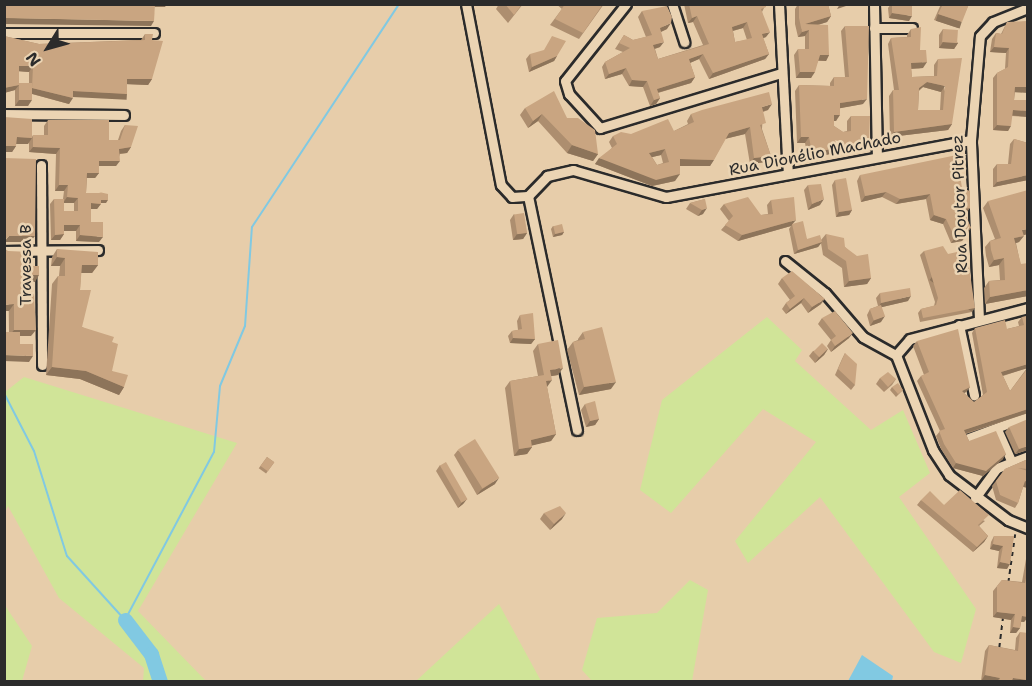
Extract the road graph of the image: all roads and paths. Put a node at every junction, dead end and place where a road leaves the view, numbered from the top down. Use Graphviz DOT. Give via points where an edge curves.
graph roads {
  1 [pos="466,4"];
  2 [pos="626,4"];
  3 [pos="672,4"];
  4 [pos="779,4"];
  5 [pos="874,4"];
  6 [pos="1028,8"];
  7 [pos="874,28"];
  8 [pos="912,28"];
  9 [pos="4,33"];
  10 [pos="154,33"];
  11 [pos="684,42"];
  12 [pos="781,73"];
  13 [pos="4,114"];
  14 [pos="124,115"];
  15 [pos="971,140"];
  16 [pos="877,157"];
  17 [pos="41,165"];
  18 [pos="788,174"];
  19 [pos="528,196"];
  20 [pos="98,249"];
  21 [pos="4,250"];
  22 [pos="40,250"];
  23 [pos="785,261"];
  24 [pos="1027,310"];
  25 [pos="979,319"];
  26 [pos="959,325"];
  27 [pos="896,355"];
  28 [pos="42,365"];
  29 [pos="974,394"];
  30 [pos="1028,416"];
  31 [pos="997,429"];
  32 [pos="577,430"];
  33 [pos="966,439"];
  34 [pos="1028,456"];
  35 [pos="1011,461"];
  36 [pos="975,498"];
  37 [pos="1023,526"];
  38 [pos="1007,594"];
  39 [pos="1005,605"];
  40 [pos="998,660"];
  1 -- 19 [label="street" via="501,185 512,197"];
  2 -- 12 [label="street" via="565,88 593,123 604,128"];
  3 -- 11 [label="street"];
  4 -- 12 [label="street"];
  5 -- 7 [label="street"];
  6 -- 15 [label="street, Rua Doutor Pitrez" via="993,22 980,36"];
  7 -- 8 [label="street"];
  7 -- 16 [label="street"];
  9 -- 10 [label="street"];
  12 -- 18 [label="street"];
  13 -- 14 [label="street"];
  15 -- 16 [label="street, Rua Dionélio Machado"];
  15 -- 25 [label="street, Rua Doutor Pitrez"];
  16 -- 18 [label="street, Rua Dionélio Machado"];
  17 -- 22 [label="street, Travessa B"];
  18 -- 19 [label="street, Rua Dionélio Machado" via="666,198 573,170 547,176"];
  19 -- 32 [label="street"];
  20 -- 22 [label="street"];
  21 -- 22 [label="street"];
  22 -- 28 [label="street, Travessa B"];
  23 -- 27 [label="street" via="825,293 863,337"];
  24 -- 25 [label="street"];
  25 -- 26 [label="street"];
  26 -- 27 [label="street" via="910,339"];
  26 -- 29 [label="street"];
  27 -- 36 [label="street" via="933,450 949,475"];
  30 -- 31 [label="street" via="1005,421"];
  31 -- 33 [label="street"];
  31 -- 35 [label="street"];
  34 -- 35 [label="street"];
  35 -- 36 [label="street" via="996,468"];
  36 -- 37 [label="street"];
  37 -- 38 [label="path"];
  39 -- 40 [label="path"];
}
